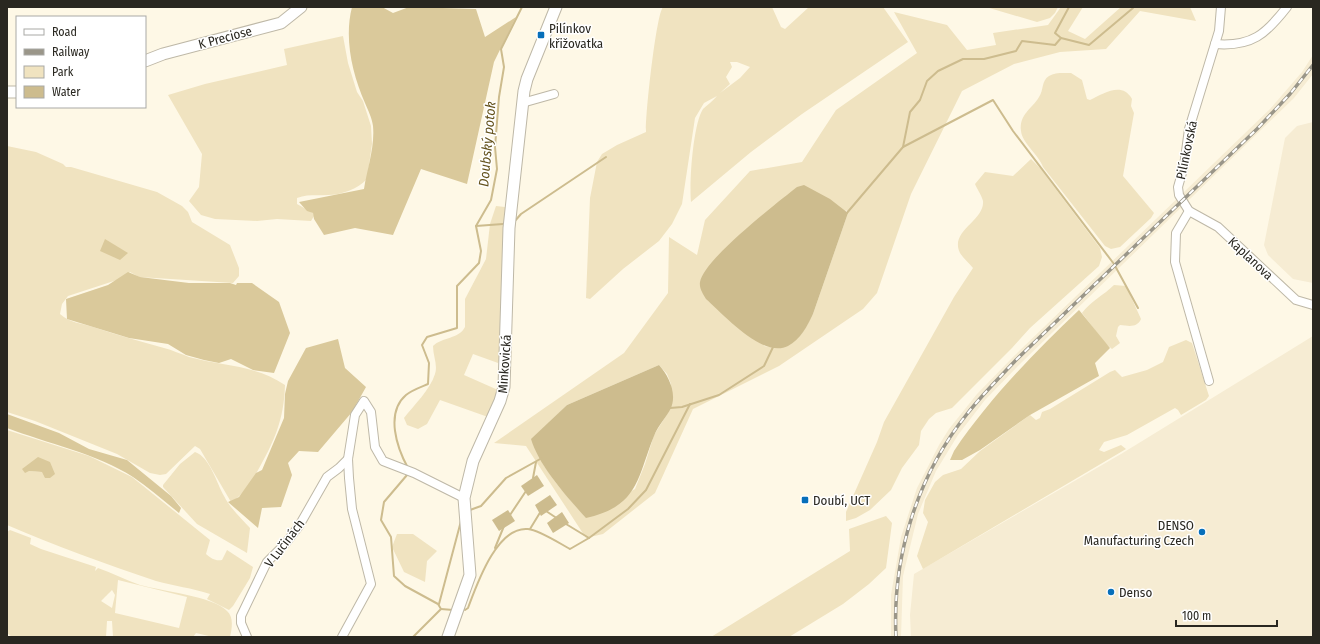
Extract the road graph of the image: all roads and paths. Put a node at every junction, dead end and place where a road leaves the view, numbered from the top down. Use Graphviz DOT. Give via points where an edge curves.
graph roads {
  1 [pos="301,7"];
  2 [pos="556,7"];
  3 [pos="1221,7"];
  4 [pos="1288,7"];
  5 [pos="1215,44"];
  6 [pos="146,61"];
  7 [pos="554,94"];
  8 [pos="522,103"];
  9 [pos="1189,210"];
  10 [pos="1313,305"];
  11 [pos="1209,381"];
  12 [pos="348,459"];
  13 [pos="464,498"];
  14 [pos="247,637"];
  15 [pos="342,637"];
  16 [pos="448,637"];
  1 -- 6 [label="street, K Preciose" via="281,23"];
  2 -- 8 [label="street, Minkovická" via="527,79"];
  3 -- 5 [label="street, Pilínkovská"];
  4 -- 5 [label="street" via="1262,35 1251,41 1229,46"];
  5 -- 9 [label="street, Pilínkovská" via="1189,129 1178,187 1182,201"];
  7 -- 8 [label="street"];
  8 -- 13 [label="street, Minkovická" via="509,228 504,387 473,461"];
  9 -- 10 [label="street, Kaplanova" via="1218,227 1296,300"];
  9 -- 11 [label="street" via="1176,233 1175,262"];
  12 -- 13 [label="street" via="355,415 364,401 371,412 375,447 383,461"];
  12 -- 14 [label="street, V Lučinách" via="327,477 299,526 267,562 241,616"];
  12 -- 15 [label="street" via="352,509 372,584"];
  13 -- 16 [label="street, Minkovická" via="470,576"];
}
